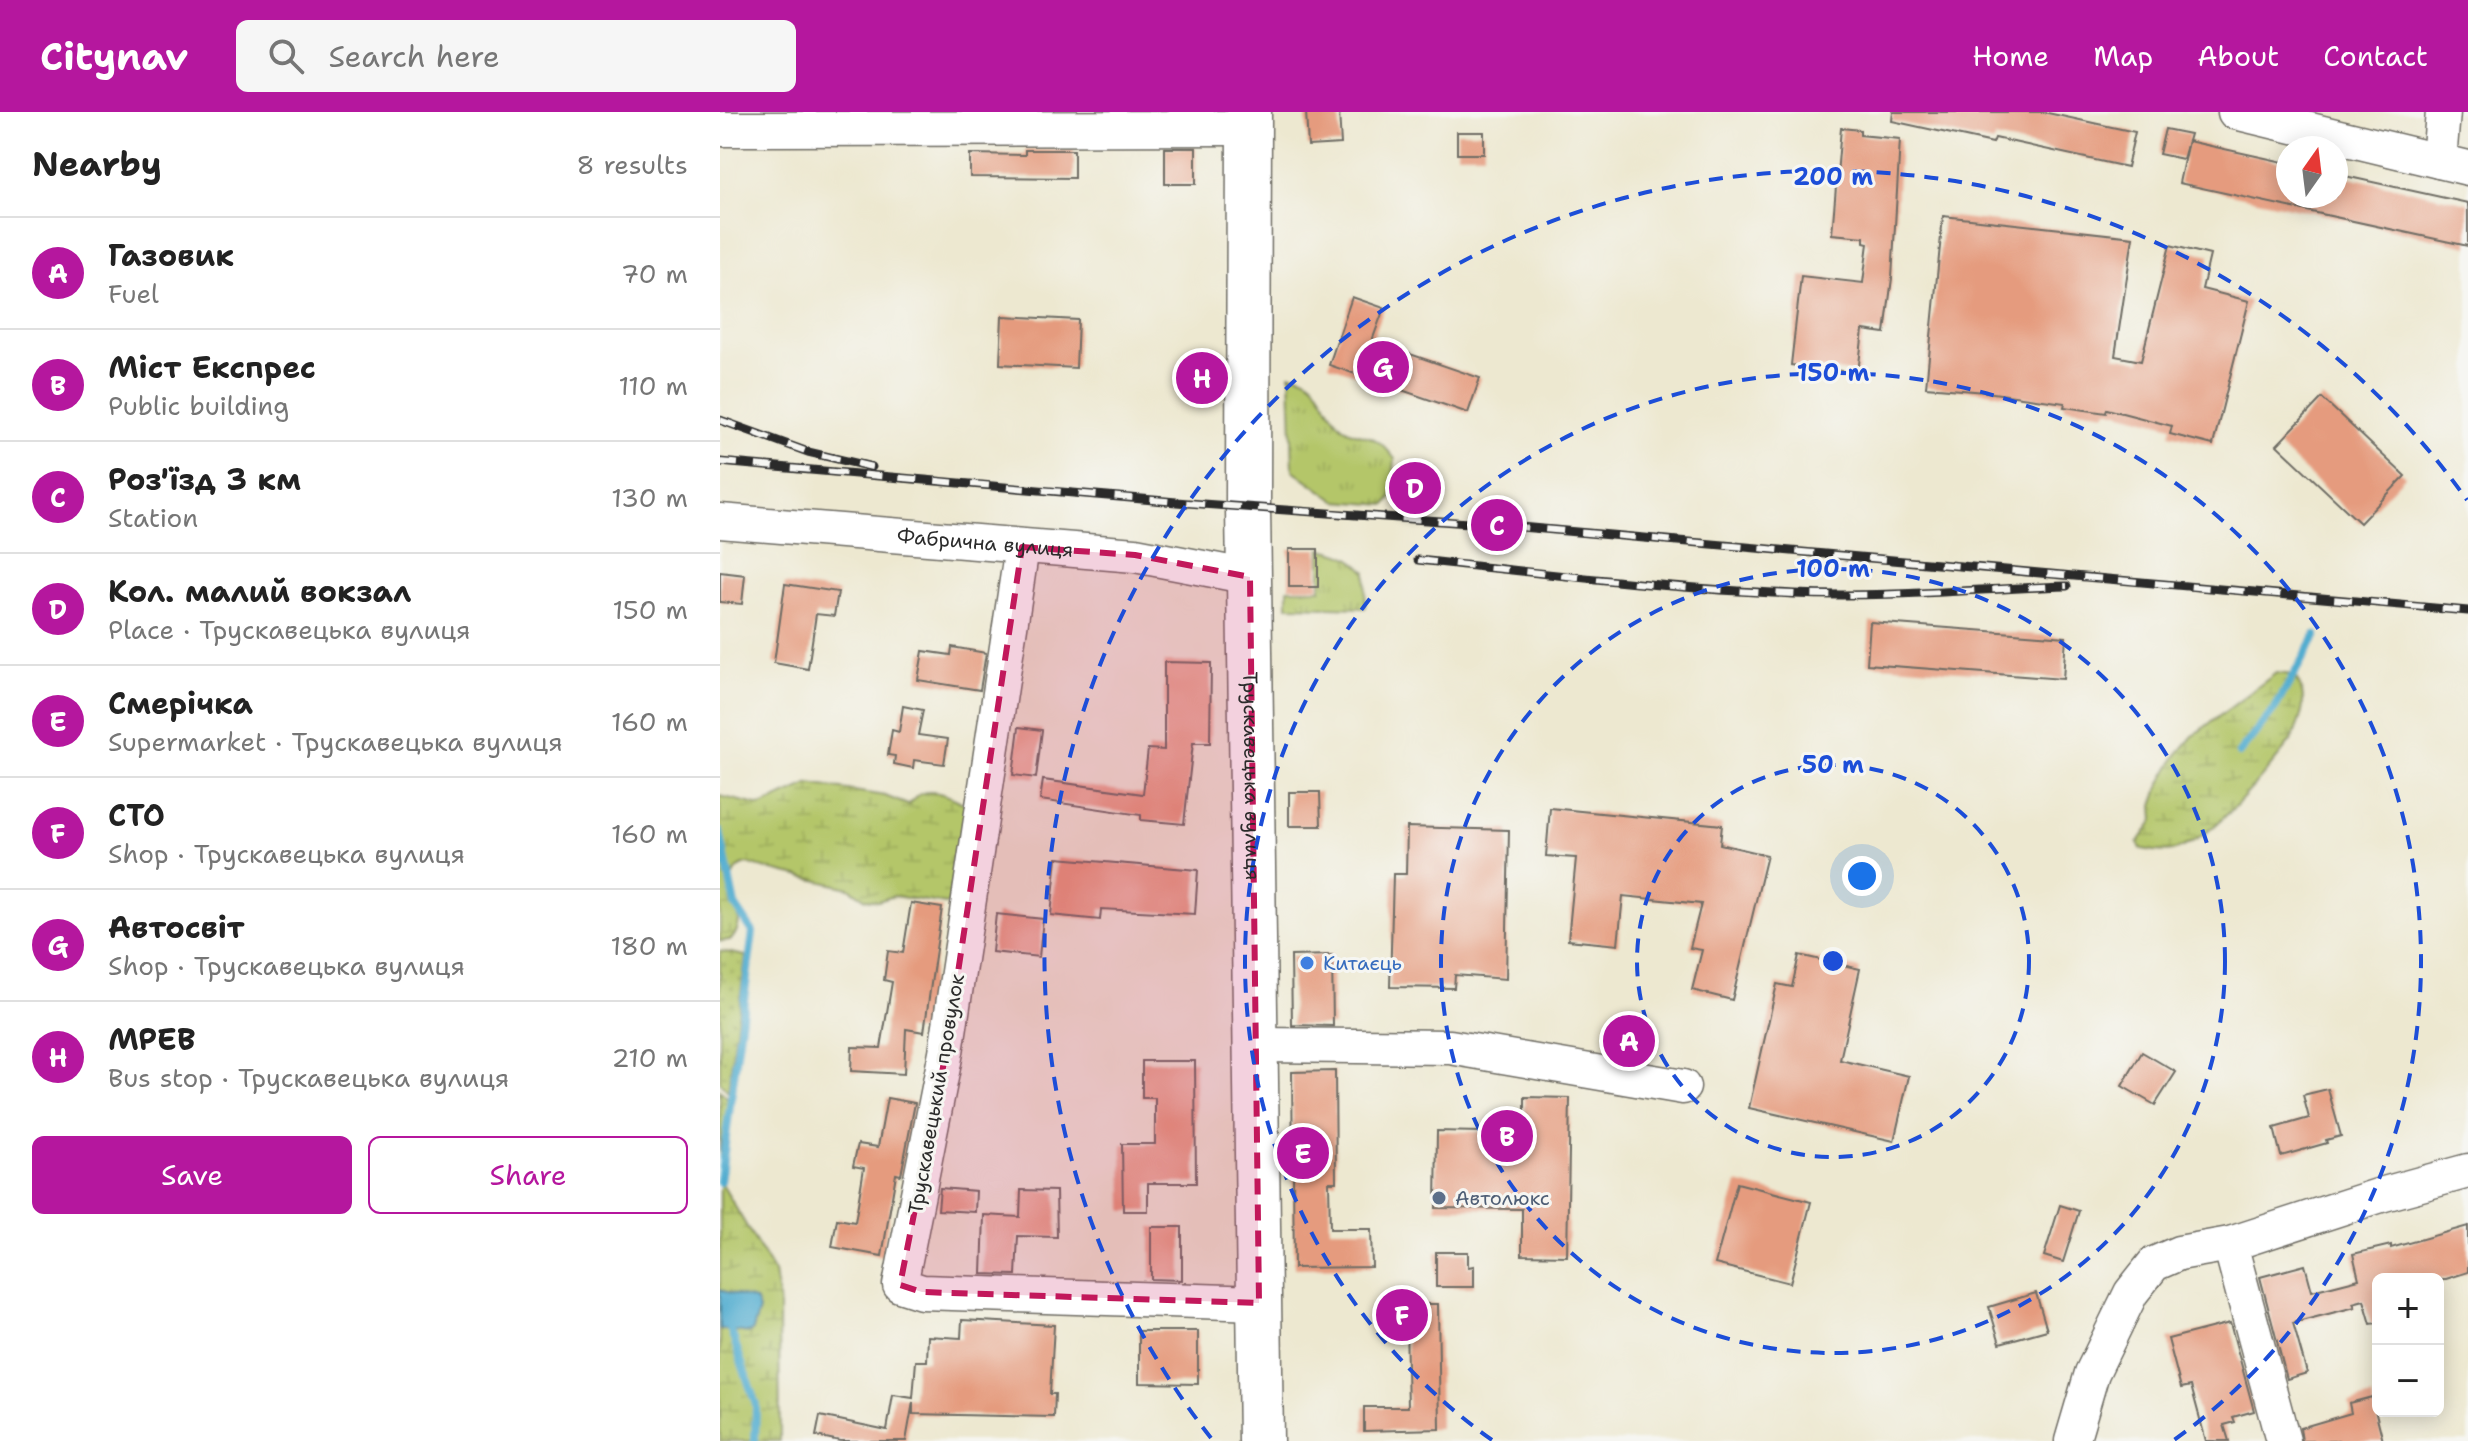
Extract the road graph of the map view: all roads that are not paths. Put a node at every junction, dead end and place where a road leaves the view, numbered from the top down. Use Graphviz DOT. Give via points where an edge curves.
graph roads {
  1 [pos="2235,112"];
  2 [pos="2443,112"];
  3 [pos="1249,120"];
  4 [pos="720,129"];
  5 [pos="2454,164"];
  6 [pos="720,521"];
  7 [pos="1022,547"];
  8 [pos="1250,577"];
  9 [pos="1255,1045"];
  10 [pos="1683,1087"];
  11 [pos="2468,1171"];
  12 [pos="2230,1244"];
  13 [pos="1259,1303"];
  14 [pos="1261,1441"];
  15 [pos="2072,1441"];
  16 [pos="2283,1441"];
  1 -- 5 [label="street"];
  2 -- 5 [label="street"];
  3 -- 4 [label="street"];
  3 -- 8 [label="main road, Трускавецька вулиця"];
  6 -- 7 [label="street, Фабрична вулиця"];
  7 -- 8 [label="street, Фабрична вулиця" via="1135,555"];
  7 -- 13 [label="street, Трускавецький провулок" via="946,1052 900,1285 922,1292"];
  8 -- 9 [label="main road, Трускавецька вулиця"];
  9 -- 10 [label="street" via="1450,1047"];
  9 -- 13 [label="main road, Трускавецька вулиця"];
  11 -- 12 [label="street"];
  12 -- 15 [label="street" via="2179,1253 2154,1264 2131,1293 2092,1373"];
  12 -- 16 [label="street"];
  13 -- 14 [label="main road, Трускавецька вулиця"];
}
